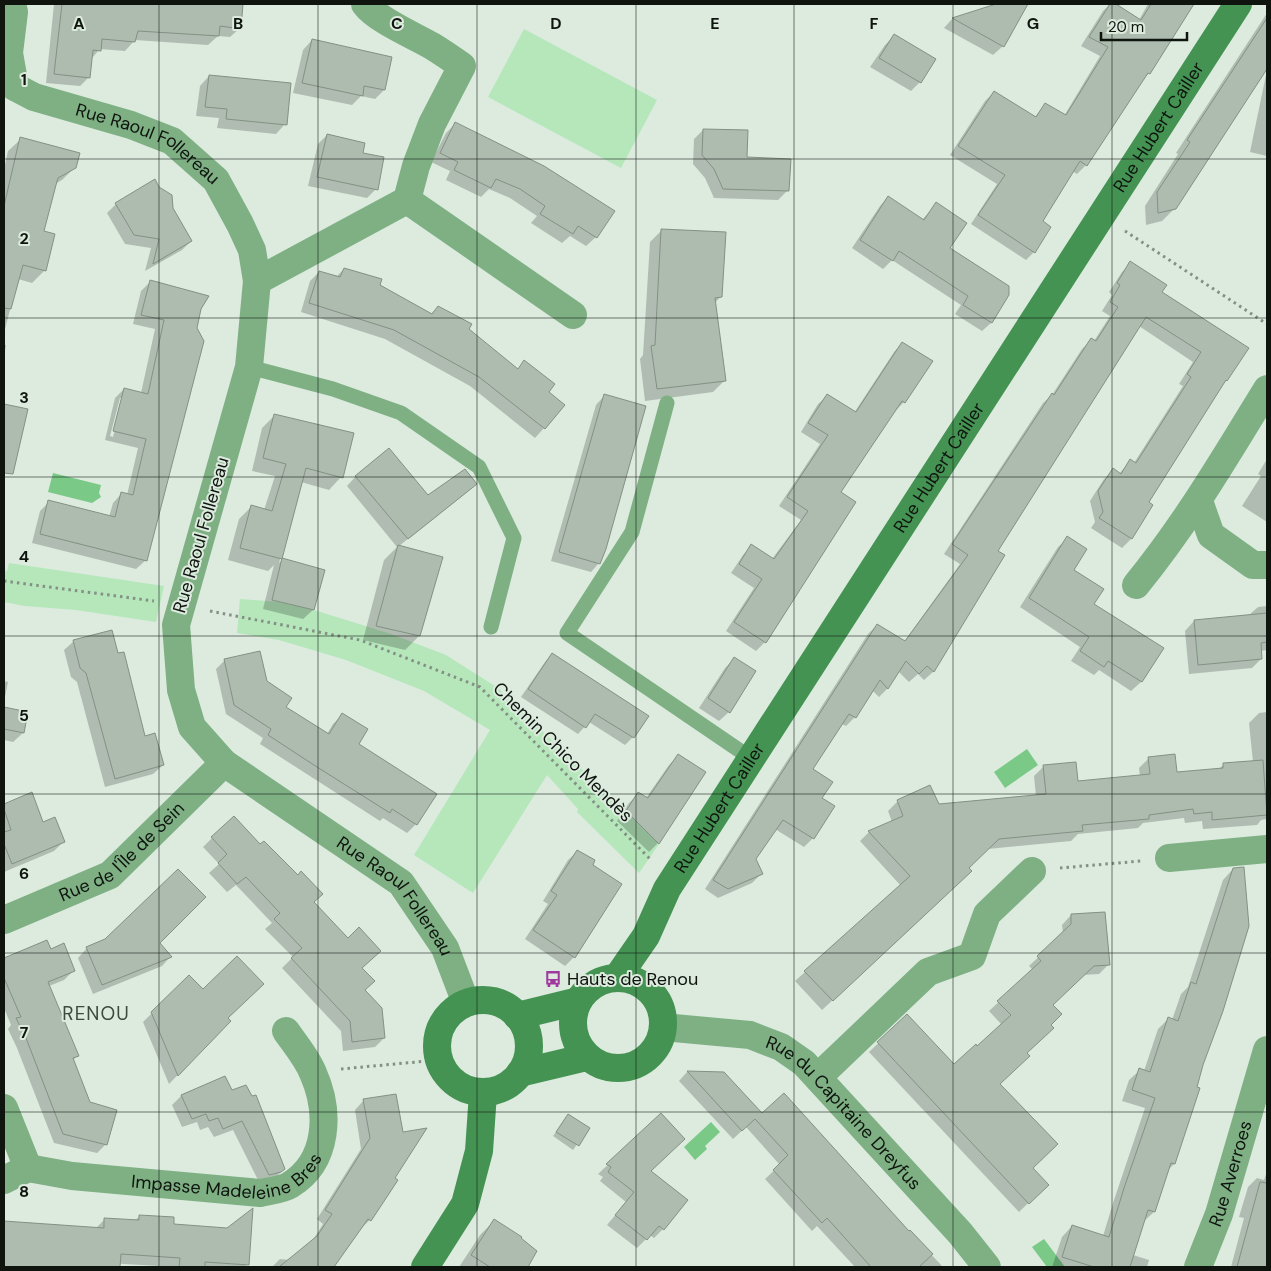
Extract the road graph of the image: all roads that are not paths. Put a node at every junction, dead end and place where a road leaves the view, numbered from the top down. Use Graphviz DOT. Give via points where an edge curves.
graph roads {
  1 [pos="12,4"];
  2 [pos="365,4"];
  3 [pos="1238,4"];
  4 [pos="9,96"];
  5 [pos="407,200"];
  6 [pos="258,281"];
  7 [pos="574,315"];
  8 [pos="248,367"];
  9 [pos="1267,389"];
  10 [pos="667,403"];
  11 [pos="1199,500"];
  12 [pos="1267,565"];
  13 [pos="1136,585"];
  14 [pos="491,628"];
  15 [pos="752,759"];
  16 [pos="224,763"];
  17 [pos="1267,849"];
  18 [pos="1169,858"];
  19 [pos="1032,871"];
  20 [pos="4,920"];
  21 [pos="646,936"];
  22 [pos="616,978"];
  23 [pos="649,991"];
  24 [pos="578,1001"];
  25 [pos="466,1003"];
  26 [pos="517,1016"];
  27 [pos="663,1027"];
  28 [pos="286,1031"];
  29 [pos="1267,1050"];
  30 [pos="587,1057"];
  31 [pos="520,1073"];
  32 [pos="818,1077"];
  33 [pos="483,1092"];
  34 [pos="4,1108"];
  35 [pos="28,1168"];
  36 [pos="4,1180"];
  37 [pos="425,1267"];
  38 [pos="987,1267"];
  39 [pos="1198,1267"];
  1 -- 4 [label="street"];
  2 -- 5 [label="street" via="368,9 462,66 432,124"];
  3 -- 15 [label="street, Rue Hubert Cailler"];
  4 -- 6 [label="street, Rue Raoul Follereau" via="34,97 131,125 172,141 216,180 252,250"];
  5 -- 6 [label="street"];
  5 -- 7 [label="street"];
  6 -- 8 [label="street, Rue Raoul Follereau"];
  8 -- 14 [label="lane" via="333,389 401,413 480,467 514,538"];
  8 -- 16 [label="street, Rue Raoul Follereau" via="176,625 181,690 192,727"];
  9 -- 11 [label="street"];
  10 -- 15 [label="lane" via="632,532 567,633"];
  11 -- 12 [label="street" via="1211,535 1253,565"];
  11 -- 13 [label="street"];
  15 -- 21 [label="street, Rue Hubert Cailler" via="667,890"];
  16 -- 20 [label="street, Rue de l'Île de Sein" via="110,875"];
  16 -- 25 [label="street, Rue Raoul Follereau" via="401,883 445,948"];
  17 -- 18 [label="street"];
  19 -- 32 [label="street" via="987,914 972,956 928,972"];
  21 -- 22 [label="street, Rue Hubert Cailler"];
  21 -- 23 [label="street, Rue Hubert Cailler"];
  22 -- 23 [label="street" via="628,979"];
  22 -- 24 [label="street" via="601,981"];
  23 -- 27 [label="street" via="662,1014"];
  24 -- 26 [label="street"];
  24 -- 30 [label="street" via="572,1031"];
  25 -- 26 [label="street" via="494,1001"];
  25 -- 33 [label="street" via="444,1020 438,1032 438,1060 455,1084"];
  26 -- 31 [label="street" via="526,1029 529,1044 527,1059"];
  27 -- 30 [label="street" via="660,1041 652,1053 627,1068 613,1069"];
  27 -- 32 [label="street, Rue du Capitaine Dreyfus" via="750,1035 781,1047"];
  28 -- 35 [label="street, Impasse Madeleine Bres" via="313,1072 324,1108 324,1134 312,1166 289,1186 260,1193 72,1176"];
  29 -- 39 [label="street, Rue Averroes" via="1219,1214"];
  30 -- 31 [label="street"];
  31 -- 33 [label="street" via="510,1084"];
  32 -- 38 [label="street, Rue du Capitaine Dreyfus"];
  33 -- 37 [label="street" via="480,1151 465,1204"];
  34 -- 35 [label="street"];
  35 -- 36 [label="street"];
}
